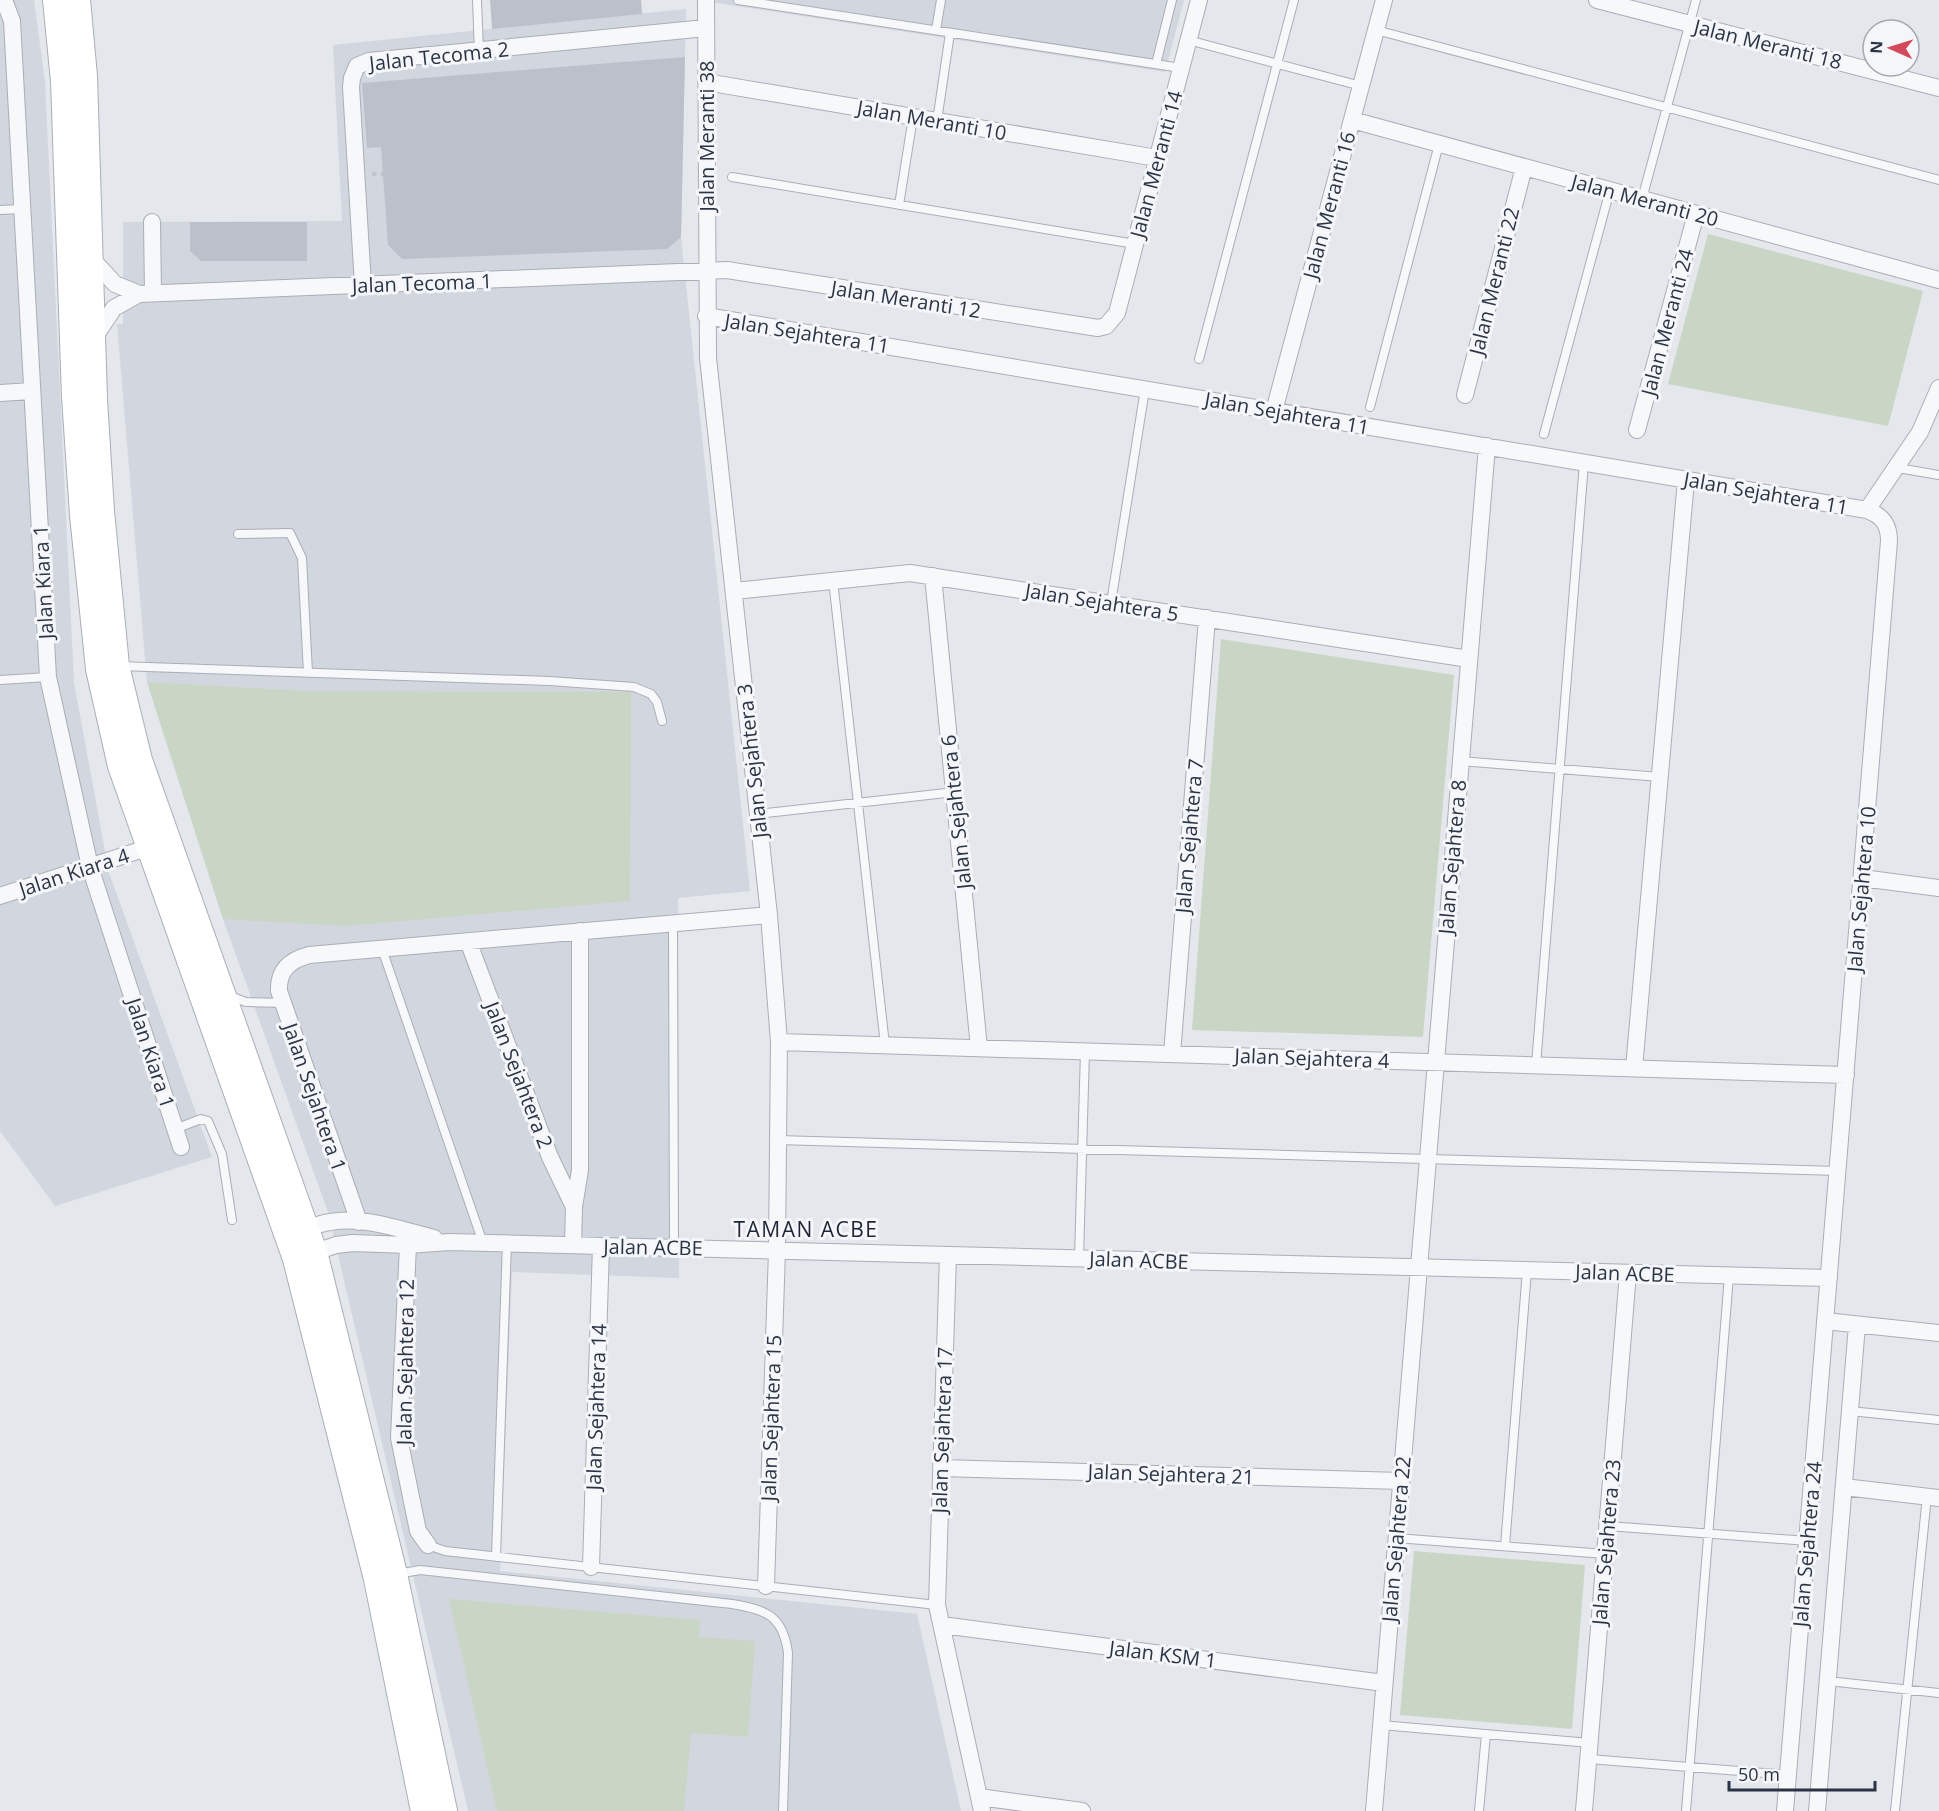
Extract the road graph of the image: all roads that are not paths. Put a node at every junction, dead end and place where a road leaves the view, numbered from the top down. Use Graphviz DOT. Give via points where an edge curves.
graph roads {
  1 [pos="4,0"];
  2 [pos="20,0"];
  3 [pos="55,0"];
  4 [pos="78,0"];
  5 [pos="477,0"];
  6 [pos="706,0"];
  7 [pos="738,0"];
  8 [pos="941,0"];
  9 [pos="1172,0"];
  10 [pos="1199,0"];
  11 [pos="1294,0"];
  12 [pos="1384,0"];
  13 [pos="1597,0"];
  14 [pos="1696,0"];
  15 [pos="12,21"];
  16 [pos="1689,24"];
  17 [pos="706,28"];
  18 [pos="936,30"];
  19 [pos="1376,30"];
  20 [pos="950,33"];
  21 [pos="1188,40"];
  22 [pos="480,51"];
  23 [pos="1156,64"];
  24 [pos="1277,64"];
  25 [pos="1181,68"];
  26 [pos="706,82"];
  27 [pos="1361,86"];
  28 [pos="1939,88"];
  29 [pos="1667,107"];
  30 [pos="913,117"];
  31 [pos="1352,120"];
  32 [pos="937,121"];
  33 [pos="1439,144"];
  34 [pos="1157,158"];
  35 [pos="1524,167"];
  36 [pos="732,177"];
  37 [pos="1939,180"];
  38 [pos="1610,190"];
  39 [pos="1642,199"];
  40 [pos="899,205"];
  41 [pos="22,209"];
  42 [pos="0,210"];
  43 [pos="1696,214"];
  44 [pos="152,222"];
  45 [pos="1135,244"];
  46 [pos="92,260"];
  47 [pos="706,272"];
  48 [pos="1939,280"];
  49 [pos="363,285"];
  50 [pos="146,294"];
  51 [pos="706,316"];
  52 [pos="1107,326"];
  53 [pos="94,338"];
  54 [pos="1199,359"];
  55 [pos="1939,388"];
  56 [pos="1145,389"];
  57 [pos="32,391"];
  58 [pos="0,393"];
  59 [pos="1465,395"];
  60 [pos="1370,407"];
  61 [pos="1274,411"];
  62 [pos="1637,430"];
  63 [pos="1544,434"];
  64 [pos="1487,446"];
  65 [pos="1584,463"];
  66 [pos="1898,468"];
  67 [pos="1939,475"];
  68 [pos="1686,480"];
  69 [pos="1867,510"];
  70 [pos="238,534"];
  71 [pos="933,576"];
  72 [pos="833,580"];
  73 [pos="734,591"];
  74 [pos="1111,603"];
  75 [pos="1207,618"];
  76 [pos="1469,659"];
  77 [pos="107,668"];
  78 [pos="308,673"];
  79 [pos="48,677"];
  80 [pos="0,680"];
  81 [pos="662,721"];
  82 [pos="1460,761"];
  83 [pos="1560,769"];
  84 [pos="1660,777"];
  85 [pos="955,792"];
  86 [pos="858,803"];
  87 [pos="758,814"];
  88 [pos="159,845"];
  89 [pos="90,867"];
  90 [pos="1862,878"];
  91 [pos="1939,888"];
  92 [pos="0,896"];
  93 [pos="770,915"];
  94 [pos="673,923"];
  95 [pos="580,931"];
  96 [pos="468,941"];
  97 [pos="382,949"];
  98 [pos="222,991"];
  99 [pos="283,1003"];
  100 [pos="779,1042"];
  101 [pos="885,1045"];
  102 [pos="979,1048"];
  103 [pos="1085,1052"];
  104 [pos="1172,1054"];
  105 [pos="1436,1062"];
  106 [pos="1536,1065"];
  107 [pos="1634,1068"];
  108 [pos="1846,1075"];
  109 [pos="175,1129"];
  110 [pos="778,1140"];
  111 [pos="181,1147"];
  112 [pos="1082,1149"];
  113 [pos="1428,1159"];
  114 [pos="1838,1171"];
  115 [pos="574,1207"];
  116 [pos="232,1220"];
  117 [pos="359,1222"];
  118 [pos="296,1232"];
  119 [pos="449,1242"];
  120 [pos="483,1243"];
  121 [pos="507,1243"];
  122 [pos="408,1245"];
  123 [pos="573,1245"];
  124 [pos="601,1246"];
  125 [pos="674,1248"];
  126 [pos="777,1250"];
  127 [pos="305,1255"];
  128 [pos="948,1255"];
  129 [pos="1079,1258"];
  130 [pos="1418,1267"];
  131 [pos="1527,1270"];
  132 [pos="1628,1273"];
  133 [pos="1729,1276"];
  134 [pos="1829,1278"];
  135 [pos="1826,1321"];
  136 [pos="1857,1324"];
  137 [pos="1939,1333"];
  138 [pos="1850,1411"];
  139 [pos="1939,1420"];
  140 [pos="942,1468"];
  141 [pos="1401,1481"];
  142 [pos="1844,1487"];
  143 [pos="1933,1497"];
  144 [pos="1608,1526"];
  145 [pos="1708,1533"];
  146 [pos="1396,1538"];
  147 [pos="1808,1541"];
  148 [pos="428,1545"];
  149 [pos="1505,1546"];
  150 [pos="1605,1554"];
  151 [pos="496,1557"];
  152 [pos="591,1567"];
  153 [pos="385,1576"];
  154 [pos="766,1586"];
  155 [pos="937,1605"];
  156 [pos="942,1625"];
  157 [pos="1828,1681"];
  158 [pos="1384,1683"];
  159 [pos="1907,1690"];
  160 [pos="1939,1693"];
  161 [pos="1381,1725"];
  162 [pos="1486,1734"];
  163 [pos="1589,1751"];
  164 [pos="1689,1767"];
  165 [pos="1788,1774"];
  166 [pos="980,1804"];
  167 [pos="423,1811"];
  168 [pos="445,1811"];
  169 [pos="783,1811"];
  170 [pos="1082,1811"];
  171 [pos="1374,1811"];
  172 [pos="1479,1811"];
  173 [pos="1584,1811"];
  174 [pos="1686,1811"];
  175 [pos="1785,1811"];
  176 [pos="1817,1811"];
  177 [pos="1895,1811"];
  1 -- 15 [label="street, Jalan Kiara 1"];
  2 -- 15 [label="street"];
  3 -- 77 [label="main road" via="63,81 82,515"];
  4 -- 46 [label="main road"];
  5 -- 22 [label="lane"];
  6 -- 17 [label="street, Jalan Meranti 38"];
  7 -- 18 [label="lane"];
  8 -- 18 [label="lane"];
  9 -- 23 [label="lane"];
  10 -- 21 [label="street, Jalan Meranti 14"];
  11 -- 24 [label="lane"];
  12 -- 19 [label="street, Jalan Meranti 16"];
  13 -- 16 [label="street, Jalan Meranti 18"];
  14 -- 16 [label="lane"];
  15 -- 41 [label="street, Jalan Kiara 1"];
  16 -- 28 [label="street, Jalan Meranti 18"];
  16 -- 29 [label="lane"];
  17 -- 22 [label="street, Jalan Tecoma 2"];
  17 -- 26 [label="street, Jalan Meranti 38"];
  18 -- 20 [label="lane"];
  19 -- 27 [label="street, Jalan Meranti 16"];
  19 -- 29 [label="lane"];
  20 -- 23 [label="lane"];
  20 -- 32 [label="lane"];
  21 -- 24 [label="lane"];
  21 -- 25 [label="street, Jalan Meranti 14"];
  22 -- 49 [label="street, Jalan Tecoma 2" via="369,62 354,71 351,87"];
  23 -- 25 [label="lane"];
  24 -- 27 [label="lane"];
  24 -- 54 [label="lane"];
  25 -- 34 [label="street, Jalan Meranti 14"];
  26 -- 30 [label="street, Jalan Meranti 10"];
  26 -- 47 [label="street, Jalan Meranti 38"];
  27 -- 31 [label="street, Jalan Meranti 16"];
  29 -- 37 [label="lane"];
  29 -- 39 [label="lane"];
  30 -- 32 [label="street, Jalan Meranti 10"];
  30 -- 40 [label="lane"];
  31 -- 33 [label="street, Jalan Meranti 20"];
  31 -- 61 [label="street, Jalan Meranti 16"];
  32 -- 34 [label="street, Jalan Meranti 10"];
  33 -- 35 [label="street, Jalan Meranti 20"];
  33 -- 60 [label="lane"];
  34 -- 45 [label="street, Jalan Meranti 14"];
  35 -- 38 [label="street, Jalan Meranti 20"];
  35 -- 59 [label="street, Jalan Meranti 22"];
  36 -- 40 [label="lane"];
  38 -- 39 [label="street, Jalan Meranti 20"];
  38 -- 63 [label="lane"];
  39 -- 43 [label="street, Jalan Meranti 20"];
  40 -- 45 [label="lane"];
  41 -- 42 [label="lane"];
  41 -- 57 [label="street, Jalan Kiara 1"];
  43 -- 48 [label="street, Jalan Meranti 20"];
  43 -- 62 [label="street, Jalan Meranti 24"];
  44 -- 50 [label="street"];
  45 -- 52 [label="street, Jalan Meranti 14" via="1117,312"];
  46 -- 50 [label="street" via="115,284"];
  46 -- 53 [label="main road"];
  47 -- 49 [label="street, Jalan Tecoma 1"];
  47 -- 51 [label="street, Jalan Sejahtera 3"];
  47 -- 52 [label="street, Jalan Meranti 12" via="727,270 1088,329"];
  49 -- 50 [label="street, Jalan Tecoma 1"];
  50 -- 53 [label="street" via="114,308"];
  51 -- 56 [label="street, Jalan Sejahtera 11"];
  51 -- 73 [label="street, Jalan Sejahtera 3"];
  53 -- 77 [label="main road"];
  55 -- 66 [label="street" via="1920,432"];
  56 -- 61 [label="street, Jalan Sejahtera 11"];
  56 -- 74 [label="lane"];
  57 -- 58 [label="street"];
  57 -- 79 [label="street, Jalan Kiara 1"];
  61 -- 64 [label="street, Jalan Sejahtera 11"];
  64 -- 65 [label="street, Jalan Sejahtera 11"];
  64 -- 76 [label="street, Jalan Sejahtera 8"];
  65 -- 68 [label="street, Jalan Sejahtera 11"];
  65 -- 83 [label="lane"];
  66 -- 67 [label="lane"];
  66 -- 69 [label="street"];
  68 -- 69 [label="street, Jalan Sejahtera 11"];
  68 -- 84 [label="street"];
  69 -- 90 [label="street, Jalan Sejahtera 10" via="1886,524 1889,541"];
  70 -- 78 [label="lane" via="290,533 302,558"];
  71 -- 72 [label="street, Jalan Sejahtera 5" via="887,574"];
  71 -- 74 [label="street, Jalan Sejahtera 5"];
  71 -- 85 [label="street, Jalan Sejahtera 6"];
  72 -- 73 [label="street, Jalan Sejahtera 5"];
  72 -- 86 [label="lane"];
  73 -- 87 [label="street, Jalan Sejahtera 3"];
  74 -- 75 [label="street, Jalan Sejahtera 5"];
  75 -- 76 [label="street, Jalan Sejahtera 5"];
  75 -- 104 [label="street, Jalan Sejahtera 7"];
  76 -- 82 [label="street, Jalan Sejahtera 8"];
  77 -- 78 [label="lane"];
  77 -- 88 [label="main road" via="140,760"];
  78 -- 81 [label="lane" via="634,687 651,694"];
  79 -- 80 [label="lane"];
  79 -- 89 [label="street, Jalan Kiara 1"];
  82 -- 83 [label="lane"];
  82 -- 105 [label="street, Jalan Sejahtera 8"];
  83 -- 84 [label="lane"];
  83 -- 106 [label="lane"];
  84 -- 107 [label="street"];
  85 -- 86 [label="lane"];
  85 -- 102 [label="street, Jalan Sejahtera 6"];
  86 -- 87 [label="lane"];
  86 -- 101 [label="lane"];
  87 -- 93 [label="street, Jalan Sejahtera 3"];
  88 -- 89 [label="street, Jalan Kiara 4"];
  88 -- 98 [label="main road"];
  88 -- 118 [label="main road"];
  89 -- 92 [label="street, Jalan Kiara 4"];
  89 -- 109 [label="street, Jalan Kiara 1"];
  90 -- 91 [label="street"];
  90 -- 108 [label="street, Jalan Sejahtera 10"];
  93 -- 94 [label="street"];
  93 -- 100 [label="street, Jalan Sejahtera 3"];
  94 -- 95 [label="street"];
  94 -- 125 [label="lane"];
  95 -- 96 [label="street"];
  95 -- 115 [label="street, Jalan Sejahtera 2" via="580,1170"];
  96 -- 97 [label="street"];
  96 -- 115 [label="street, Jalan Sejahtera 2" via="550,1156"];
  97 -- 99 [label="street, Jalan Sejahtera 1" via="309,955 291,963 282,971 279,984"];
  97 -- 120 [label="lane"];
  98 -- 99 [label="lane" via="246,1002"];
  98 -- 118 [label="main road"];
  99 -- 117 [label="street, Jalan Sejahtera 1"];
  100 -- 101 [label="street, Jalan Sejahtera 4"];
  100 -- 110 [label="street, Jalan Sejahtera 3"];
  101 -- 102 [label="street, Jalan Sejahtera 4"];
  102 -- 103 [label="street, Jalan Sejahtera 4"];
  103 -- 104 [label="street, Jalan Sejahtera 4"];
  103 -- 112 [label="lane"];
  104 -- 105 [label="street, Jalan Sejahtera 4"];
  105 -- 106 [label="street, Jalan Sejahtera 4"];
  105 -- 113 [label="street, Jalan Sejahtera 8"];
  106 -- 107 [label="street, Jalan Sejahtera 4"];
  107 -- 108 [label="street, Jalan Sejahtera 4"];
  108 -- 114 [label="street, Jalan Sejahtera 10"];
  109 -- 111 [label="street, Jalan Kiara 1"];
  109 -- 116 [label="lane" via="201,1119 208,1121 222,1154"];
  110 -- 112 [label="lane"];
  110 -- 126 [label="street, Jalan Sejahtera 3"];
  112 -- 113 [label="lane"];
  112 -- 129 [label="lane"];
  113 -- 114 [label="lane"];
  113 -- 130 [label="street, Jalan Sejahtera 8"];
  114 -- 134 [label="street, Jalan Sejahtera 10"];
  115 -- 123 [label="street, Jalan Sejahtera 2"];
  117 -- 118 [label="street, Jalan ACBE" via="328,1222"];
  117 -- 119 [label="street, Jalan ACBE"];
  118 -- 127 [label="main road"];
  119 -- 120 [label="street, Jalan ACBE"];
  119 -- 122 [label="street, Jalan ACBE"];
  120 -- 121 [label="street, Jalan ACBE"];
  121 -- 123 [label="street, Jalan ACBE"];
  121 -- 151 [label="lane"];
  122 -- 127 [label="street, Jalan ACBE" via="353,1242"];
  122 -- 148 [label="street, Jalan Sejahtera 12" via="399,1438 418,1531"];
  123 -- 124 [label="street, Jalan ACBE"];
  124 -- 125 [label="street, Jalan ACBE"];
  124 -- 152 [label="street, Jalan Sejahtera 14"];
  125 -- 126 [label="street, Jalan ACBE"];
  126 -- 128 [label="street, Jalan ACBE"];
  126 -- 154 [label="street, Jalan Sejahtera 15"];
  127 -- 153 [label="main road"];
  128 -- 129 [label="street, Jalan ACBE"];
  128 -- 140 [label="street, Jalan Sejahtera 17"];
  129 -- 130 [label="street, Jalan ACBE"];
  130 -- 131 [label="street, Jalan ACBE"];
  130 -- 141 [label="street, Jalan Sejahtera 22"];
  131 -- 132 [label="street, Jalan ACBE"];
  131 -- 149 [label="lane"];
  132 -- 133 [label="street, Jalan ACBE"];
  132 -- 144 [label="street, Jalan Sejahtera 23"];
  133 -- 134 [label="street, Jalan ACBE"];
  133 -- 145 [label="lane"];
  134 -- 135 [label="street, Jalan Sejahtera 24"];
  135 -- 136 [label="street"];
  135 -- 147 [label="street, Jalan Sejahtera 24"];
  136 -- 137 [label="street"];
  136 -- 138 [label="street"];
  138 -- 139 [label="lane"];
  138 -- 142 [label="street"];
  140 -- 141 [label="street, Jalan Sejahtera 21"];
  140 -- 155 [label="street, Jalan Sejahtera 17"];
  141 -- 146 [label="street, Jalan Sejahtera 22"];
  142 -- 143 [label="street"];
  142 -- 157 [label="street"];
  143 -- 159 [label="lane"];
  144 -- 145 [label="lane"];
  144 -- 150 [label="street, Jalan Sejahtera 23"];
  145 -- 147 [label="lane"];
  145 -- 164 [label="lane"];
  146 -- 149 [label="lane"];
  146 -- 158 [label="street, Jalan Sejahtera 22"];
  147 -- 165 [label="street, Jalan Sejahtera 24"];
  148 -- 151 [label="lane"];
  149 -- 150 [label="lane"];
  150 -- 163 [label="street, Jalan Sejahtera 23"];
  151 -- 152 [label="lane"];
  152 -- 154 [label="lane"];
  153 -- 167 [label="main road"];
  153 -- 168 [label="main road"];
  153 -- 169 [label="lane" via="420,1570 760,1609 773,1617 786,1638 788,1653"];
  154 -- 155 [label="lane"];
  155 -- 156 [label="street, Jalan Sejahtera 17"];
  156 -- 158 [label="street, Jalan KSM 1"];
  156 -- 166 [label="street, Jalan Sejahtera 17"];
  157 -- 159 [label="lane"];
  157 -- 176 [label="street"];
  158 -- 161 [label="street, Jalan Sejahtera 22"];
  159 -- 160 [label="lane"];
  159 -- 177 [label="lane"];
  161 -- 162 [label="lane"];
  161 -- 171 [label="street, Jalan Sejahtera 22"];
  162 -- 163 [label="lane"];
  162 -- 172 [label="lane"];
  163 -- 164 [label="lane"];
  163 -- 173 [label="street, Jalan Sejahtera 23"];
  164 -- 165 [label="lane"];
  164 -- 174 [label="lane"];
  165 -- 175 [label="street, Jalan Sejahtera 24"];
  166 -- 170 [label="street"];
}
